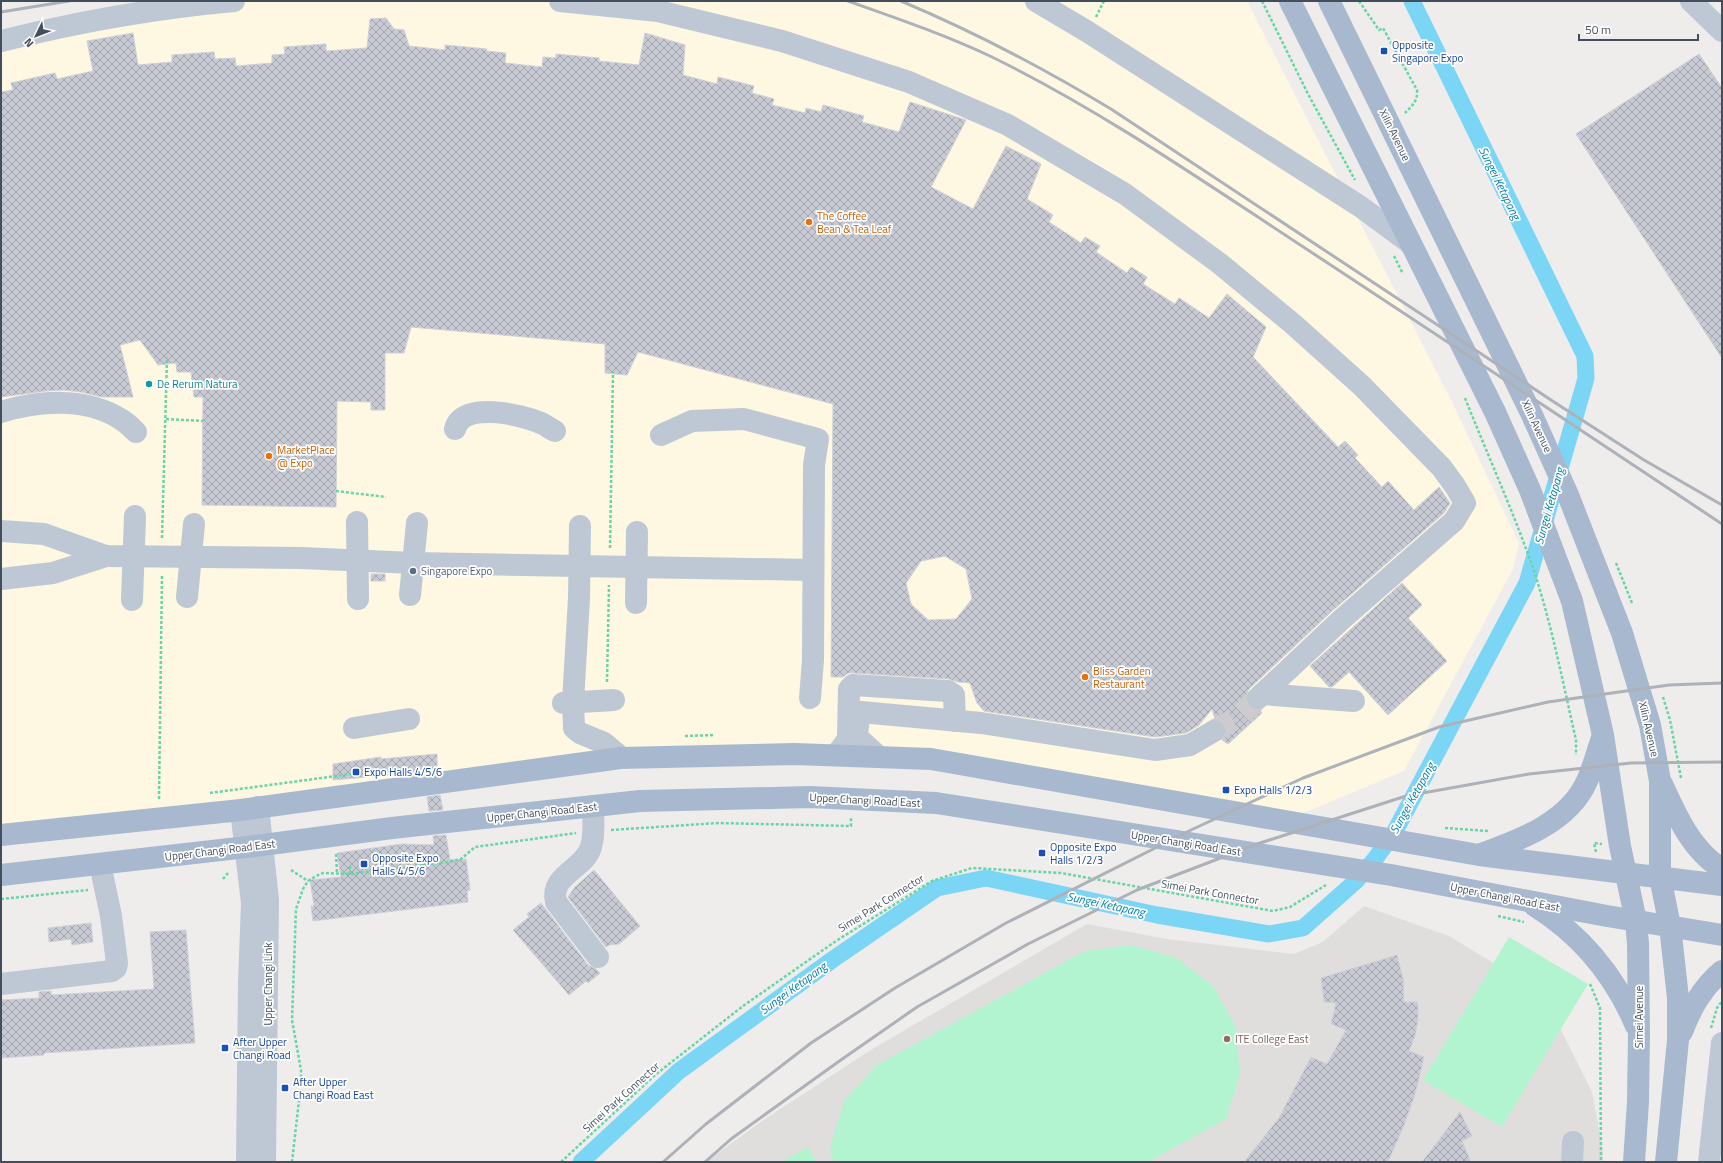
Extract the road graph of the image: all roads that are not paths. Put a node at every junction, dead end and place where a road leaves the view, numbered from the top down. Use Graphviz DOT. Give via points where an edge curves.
graph roads {
  1 [pos="234,1"];
  2 [pos="560,1"];
  3 [pos="1036,1"];
  4 [pos="1290,1"];
  5 [pos="1330,1"];
  6 [pos="1691,1"];
  7 [pos="664,6"];
  8 [pos="1722,31"];
  9 [pos="1,41"];
  10 [pos="1402,247"];
  11 [pos="1,412"];
  12 [pos="455,429"];
  13 [pos="555,431"];
  14 [pos="136,432"];
  15 [pos="661,436"];
  16 [pos="135,516"];
  17 [pos="357,522"];
  18 [pos="417,523"];
  19 [pos="194,524"];
  20 [pos="580,526"];
  21 [pos="1,531"];
  22 [pos="637,532"];
  23 [pos="106,556"];
  24 [pos="132,557"];
  25 [pos="191,558"];
  26 [pos="358,561"];
  27 [pos="413,563"];
  28 [pos="579,566"];
  29 [pos="637,567"];
  30 [pos="813,570"];
  31 [pos="1,579"];
  32 [pos="410,595"];
  33 [pos="187,597"];
  34 [pos="358,599"];
  35 [pos="132,600"];
  36 [pos="636,603"];
  37 [pos="810,698"];
  38 [pos="614,700"];
  39 [pos="1354,701"];
  40 [pos="568,703"];
  41 [pos="854,711"];
  42 [pos="409,719"];
  43 [pos="955,721"];
  44 [pos="354,728"];
  45 [pos="1214,731"];
  46 [pos="1603,735"];
  47 [pos="836,755"];
  48 [pos="879,757"];
  49 [pos="622,758"];
  50 [pos="1660,781"];
  51 [pos="593,806"];
  52 [pos="249,809"];
  53 [pos="1,835"];
  54 [pos="255,846"];
  55 [pos="1479,855"];
  56 [pos="100,864"];
  57 [pos="1722,869"];
  58 [pos="1626,874"];
  59 [pos="1,875"];
  60 [pos="1660,877"];
  61 [pos="1722,885"];
  62 [pos="1525,901"];
  63 [pos="1636,921"];
  64 [pos="1670,926"];
  65 [pos="1722,934"];
  66 [pos="598,957"];
  67 [pos="1722,971"];
  68 [pos="1,984"];
  69 [pos="1639,1035"];
  70 [pos="1678,1040"];
  71 [pos="1722,1043"];
  72 [pos="247,1162"];
  73 [pos="265,1162"];
  74 [pos="1634,1162"];
  75 [pos="1666,1162"];
  76 [pos="1709,1162"];
  1 -- 9 [label="street" via="183,5 48,29"];
  2 -- 7 [label="street"];
  3 -- 10 [label="street" via="1361,207"];
  4 -- 10 [label="main road"];
  5 -- 50 [label="main road, Xilin Avenue" via="1532,415 1568,495 1622,633 1650,725"];
  6 -- 8 [label="street"];
  7 -- 39 [label="street" via="909,82 1008,125 1125,194 1219,263 1293,324 1362,386 1442,468 1465,503 1454,521 1341,620 1260,696"];
  10 -- 46 [label="main road" via="1495,412 1530,490 1572,601"];
  11 -- 14 [label="street" via="45,402 91,406 122,420"];
  12 -- 13 [label="street" via="459,421 465,417 484,412 516,415 542,423"];
  15 -- 30 [label="street" via="692,421 744,419 778,434 818,439 814,465"];
  16 -- 24 [label="street"];
  17 -- 26 [label="street"];
  18 -- 27 [label="street"];
  19 -- 25 [label="street"];
  20 -- 28 [label="street"];
  21 -- 23 [label="street" via="44,534"];
  22 -- 29 [label="street"];
  23 -- 24 [label="street"];
  23 -- 31 [label="street" via="53,573"];
  24 -- 25 [label="street"];
  24 -- 35 [label="street"];
  25 -- 26 [label="street"];
  25 -- 33 [label="street"];
  26 -- 27 [label="street"];
  26 -- 34 [label="street"];
  27 -- 28 [label="street"];
  27 -- 32 [label="street"];
  28 -- 29 [label="street"];
  28 -- 40 [label="street" via="579,598"];
  29 -- 30 [label="street"];
  29 -- 36 [label="street"];
  30 -- 37 [label="street" via="813,660"];
  38 -- 40 [label="street"];
  40 -- 49 [label="street" via="574,728 604,743"];
  41 -- 43 [label="street"];
  41 -- 43 [label="street" via="850,689 853,685 948,691 954,695"];
  41 -- 47 [label="street" via="848,739"];
  41 -- 48 [label="street" via="857,737"];
  42 -- 44 [label="street"];
  43 -- 45 [label="street" via="1155,750 1190,745"];
  46 -- 55 [label="main road" via="1586,782 1571,804 1546,825 1524,838"];
  46 -- 58 [label="main road"];
  47 -- 48 [label="main road"];
  47 -- 49 [label="main road"];
  48 -- 55 [label="main road" via="931,759"];
  49 -- 52 [label="main road"];
  50 -- 57 [label="main road" via="1693,841 1704,855"];
  50 -- 60 [label="main road, Xilin Avenue"];
  51 -- 54 [label="main road, Upper Changi Road East"];
  51 -- 62 [label="main road, Upper Changi Road East" via="640,801 810,797 936,803 1327,875 1391,875"];
  51 -- 66 [label="street" via="591,848 581,862 559,882 555,895 556,902"];
  52 -- 53 [label="main road"];
  52 -- 54 [label="street, Upper Changi Link"];
  54 -- 56 [label="main road, Upper Changi Road East"];
  54 -- 72 [label="street, Upper Changi Link" via="249,982"];
  54 -- 73 [label="street, Upper Changi Link" via="268,900"];
  55 -- 58 [label="main road"];
  56 -- 59 [label="main road, Upper Changi Road East"];
  56 -- 68 [label="street" via="112,916 116,968 112,972"];
  58 -- 60 [label="main road"];
  58 -- 63 [label="main road, Simei Avenue"];
  60 -- 61 [label="main road"];
  60 -- 64 [label="main road"];
  62 -- 63 [label="main road, Upper Changi Road East"];
  62 -- 69 [label="main road" via="1555,919 1596,958 1628,1007"];
  63 -- 64 [label="main road, Upper Changi Road East"];
  63 -- 69 [label="main road, Simei Avenue"];
  64 -- 65 [label="main road, Upper Changi Road East"];
  64 -- 70 [label="main road" via="1678,998"];
  67 -- 70 [label="main road" via="1700,993"];
  69 -- 74 [label="main road, Simei Avenue"];
  70 -- 75 [label="main road"];
  71 -- 76 [label="street"];
}
